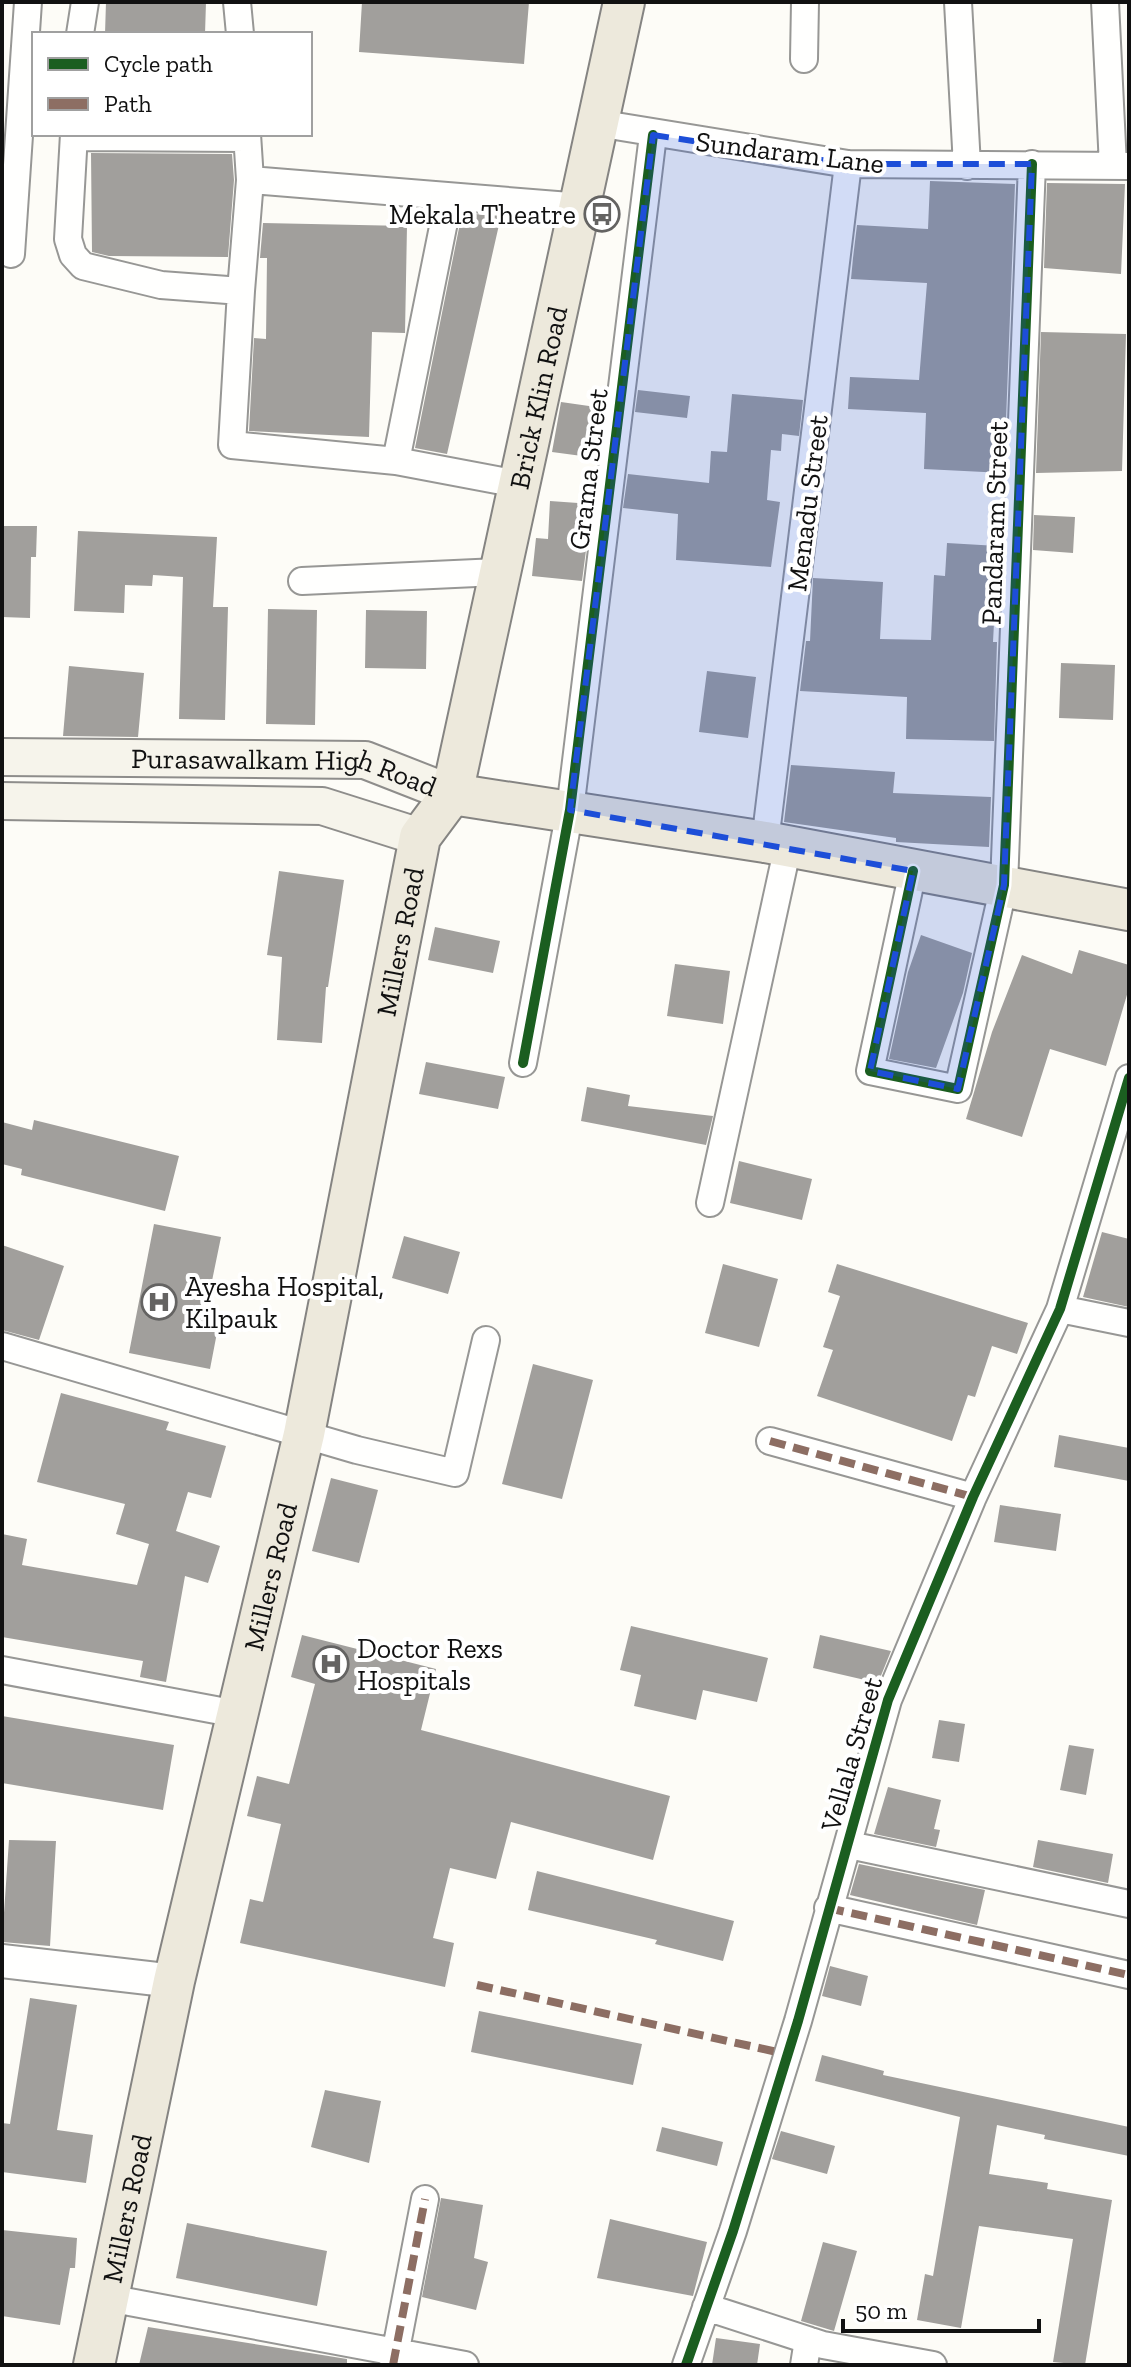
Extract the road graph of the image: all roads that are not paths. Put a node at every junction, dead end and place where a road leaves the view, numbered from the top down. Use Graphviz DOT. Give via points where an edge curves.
graph roads {
  1 [pos="28,2"];
  2 [pos="85,2"];
  3 [pos="237,2"];
  4 [pos="624,2"];
  5 [pos="805,2"];
  6 [pos="958,2"];
  7 [pos="1105,2"];
  8 [pos="80,32"];
  9 [pos="240,32"];
  10 [pos="804,59"];
  11 [pos="597,123"];
  12 [pos="653,135"];
  13 [pos="74,136"];
  14 [pos="247,136"];
  15 [pos="848,164"];
  16 [pos="1032,164"];
  17 [pos="967,166"];
  18 [pos="1121,166"];
  19 [pos="250,180"];
  20 [pos="449,197"];
  21 [pos="582,207"];
  22 [pos="11,254"];
  23 [pos="241,291"];
  24 [pos="396,461"];
  25 [pos="518,484"];
  26 [pos="498,572"];
  27 [pos="302,581"];
  28 [pos="2,757"];
  29 [pos="452,794"];
  30 [pos="2,801"];
  31 [pos="570,810"];
  32 [pos="420,837"];
  33 [pos="777,844"];
  34 [pos="913,871"];
  35 [pos="1004,885"];
  36 [pos="1129,910"];
  37 [pos="523,1063"];
  38 [pos="1129,1078"];
  39 [pos="710,1203"];
  40 [pos="1060,1309"];
  41 [pos="1129,1323"];
  42 [pos="486,1340"];
  43 [pos="2,1346"];
  44 [pos="304,1434"];
  45 [pos="770,1441"];
  46 [pos="973,1497"];
  47 [pos="2,1670"];
  48 [pos="237,1714"];
  49 [pos="849,1845"];
  50 [pos="1129,1904"];
  51 [pos="828,1908"];
  52 [pos="2,1961"];
  53 [pos="1129,1975"];
  54 [pos="174,1981"];
  55 [pos="425,2199"];
  56 [pos="108,2298"];
  57 [pos="706,2307"];
  58 [pos="806,2352"];
  59 [pos="394,2358"];
  60 [pos="94,2365"];
  61 [pos="465,2365"];
  62 [pos="686,2365"];
  63 [pos="933,2365"];
  1 -- 22 [label="street"];
  2 -- 8 [label="street"];
  3 -- 9 [label="street"];
  4 -- 11 [label="main road, Brick Klin Road"];
  5 -- 10 [label="street"];
  6 -- 17 [label="street"];
  7 -- 18 [label="street"];
  11 -- 12 [label="street, Sundaram Lane"];
  11 -- 21 [label="main road, Brick Klin Road"];
  12 -- 15 [label="street, Sundaram Lane"];
  12 -- 31 [label="street, Grama Street"];
  13 -- 14 [label="street"];
  13 -- 23 [label="street" via="68,239 83,266 161,285"];
  14 -- 19 [label="street"];
  15 -- 17 [label="street, Sundaram Lane"];
  15 -- 33 [label="street, Menadu Street"];
  16 -- 17 [label="street, Sundaram Lane"];
  16 -- 18 [label="street, Sundaram Lane"];
  16 -- 35 [label="street, Pandaram Street"];
  19 -- 20 [label="street"];
  19 -- 23 [label="street"];
  20 -- 21 [label="street"];
  20 -- 24 [label="street"];
  21 -- 25 [label="main road, Brick Klin Road"];
  23 -- 24 [label="street" via="232,445"];
  24 -- 25 [label="street"];
  25 -- 26 [label="main road, Brick Klin Road"];
  26 -- 27 [label="street"];
  26 -- 29 [label="main road, Brick Klin Road"];
  28 -- 29 [label="main road, Purasawalkam High Road" via="365,760"];
  29 -- 31 [label="main road, Purasawalkam High Road"];
  29 -- 32 [label="main road, Millers Road"];
  30 -- 32 [label="main road, Purasawalkam High Road" via="322,806"];
  31 -- 33 [label="main road, Purasawalkam High Road"];
  31 -- 37 [label="street, Grama Street"];
  32 -- 44 [label="main road, Millers Road"];
  33 -- 34 [label="main road, Purasawalkam High Road"];
  33 -- 39 [label="street, Menadu Street"];
  34 -- 35 [label="main road, Purasawalkam High Road"];
  34 -- 35 [label="street, Pandaram Street" via="870,1071 958,1089"];
  35 -- 36 [label="main road, Purasawalkam High Road"];
  38 -- 40 [label="street, Vellala Street"];
  40 -- 41 [label="street"];
  40 -- 46 [label="street, Vellala Street"];
  42 -- 44 [label="street" via="455,1473"];
  43 -- 44 [label="street"];
  44 -- 48 [label="main road, Millers Road"];
  45 -- 46 [label="street"];
  46 -- 49 [label="street, Vellala Street" via="888,1700"];
  47 -- 48 [label="street"];
  48 -- 54 [label="main road, Millers Road"];
  49 -- 50 [label="street"];
  49 -- 51 [label="street, Vellala Street"];
  51 -- 53 [label="street"];
  51 -- 57 [label="street, Vellala Street" via="798,2021"];
  52 -- 54 [label="street"];
  54 -- 56 [label="main road, Millers Road"];
  55 -- 59 [label="street"];
  56 -- 59 [label="street"];
  56 -- 60 [label="main road, Millers Road"];
  57 -- 58 [label="street"];
  57 -- 62 [label="street, Vellala Street"];
  58 -- 63 [label="street"];
  59 -- 61 [label="street"];
}
